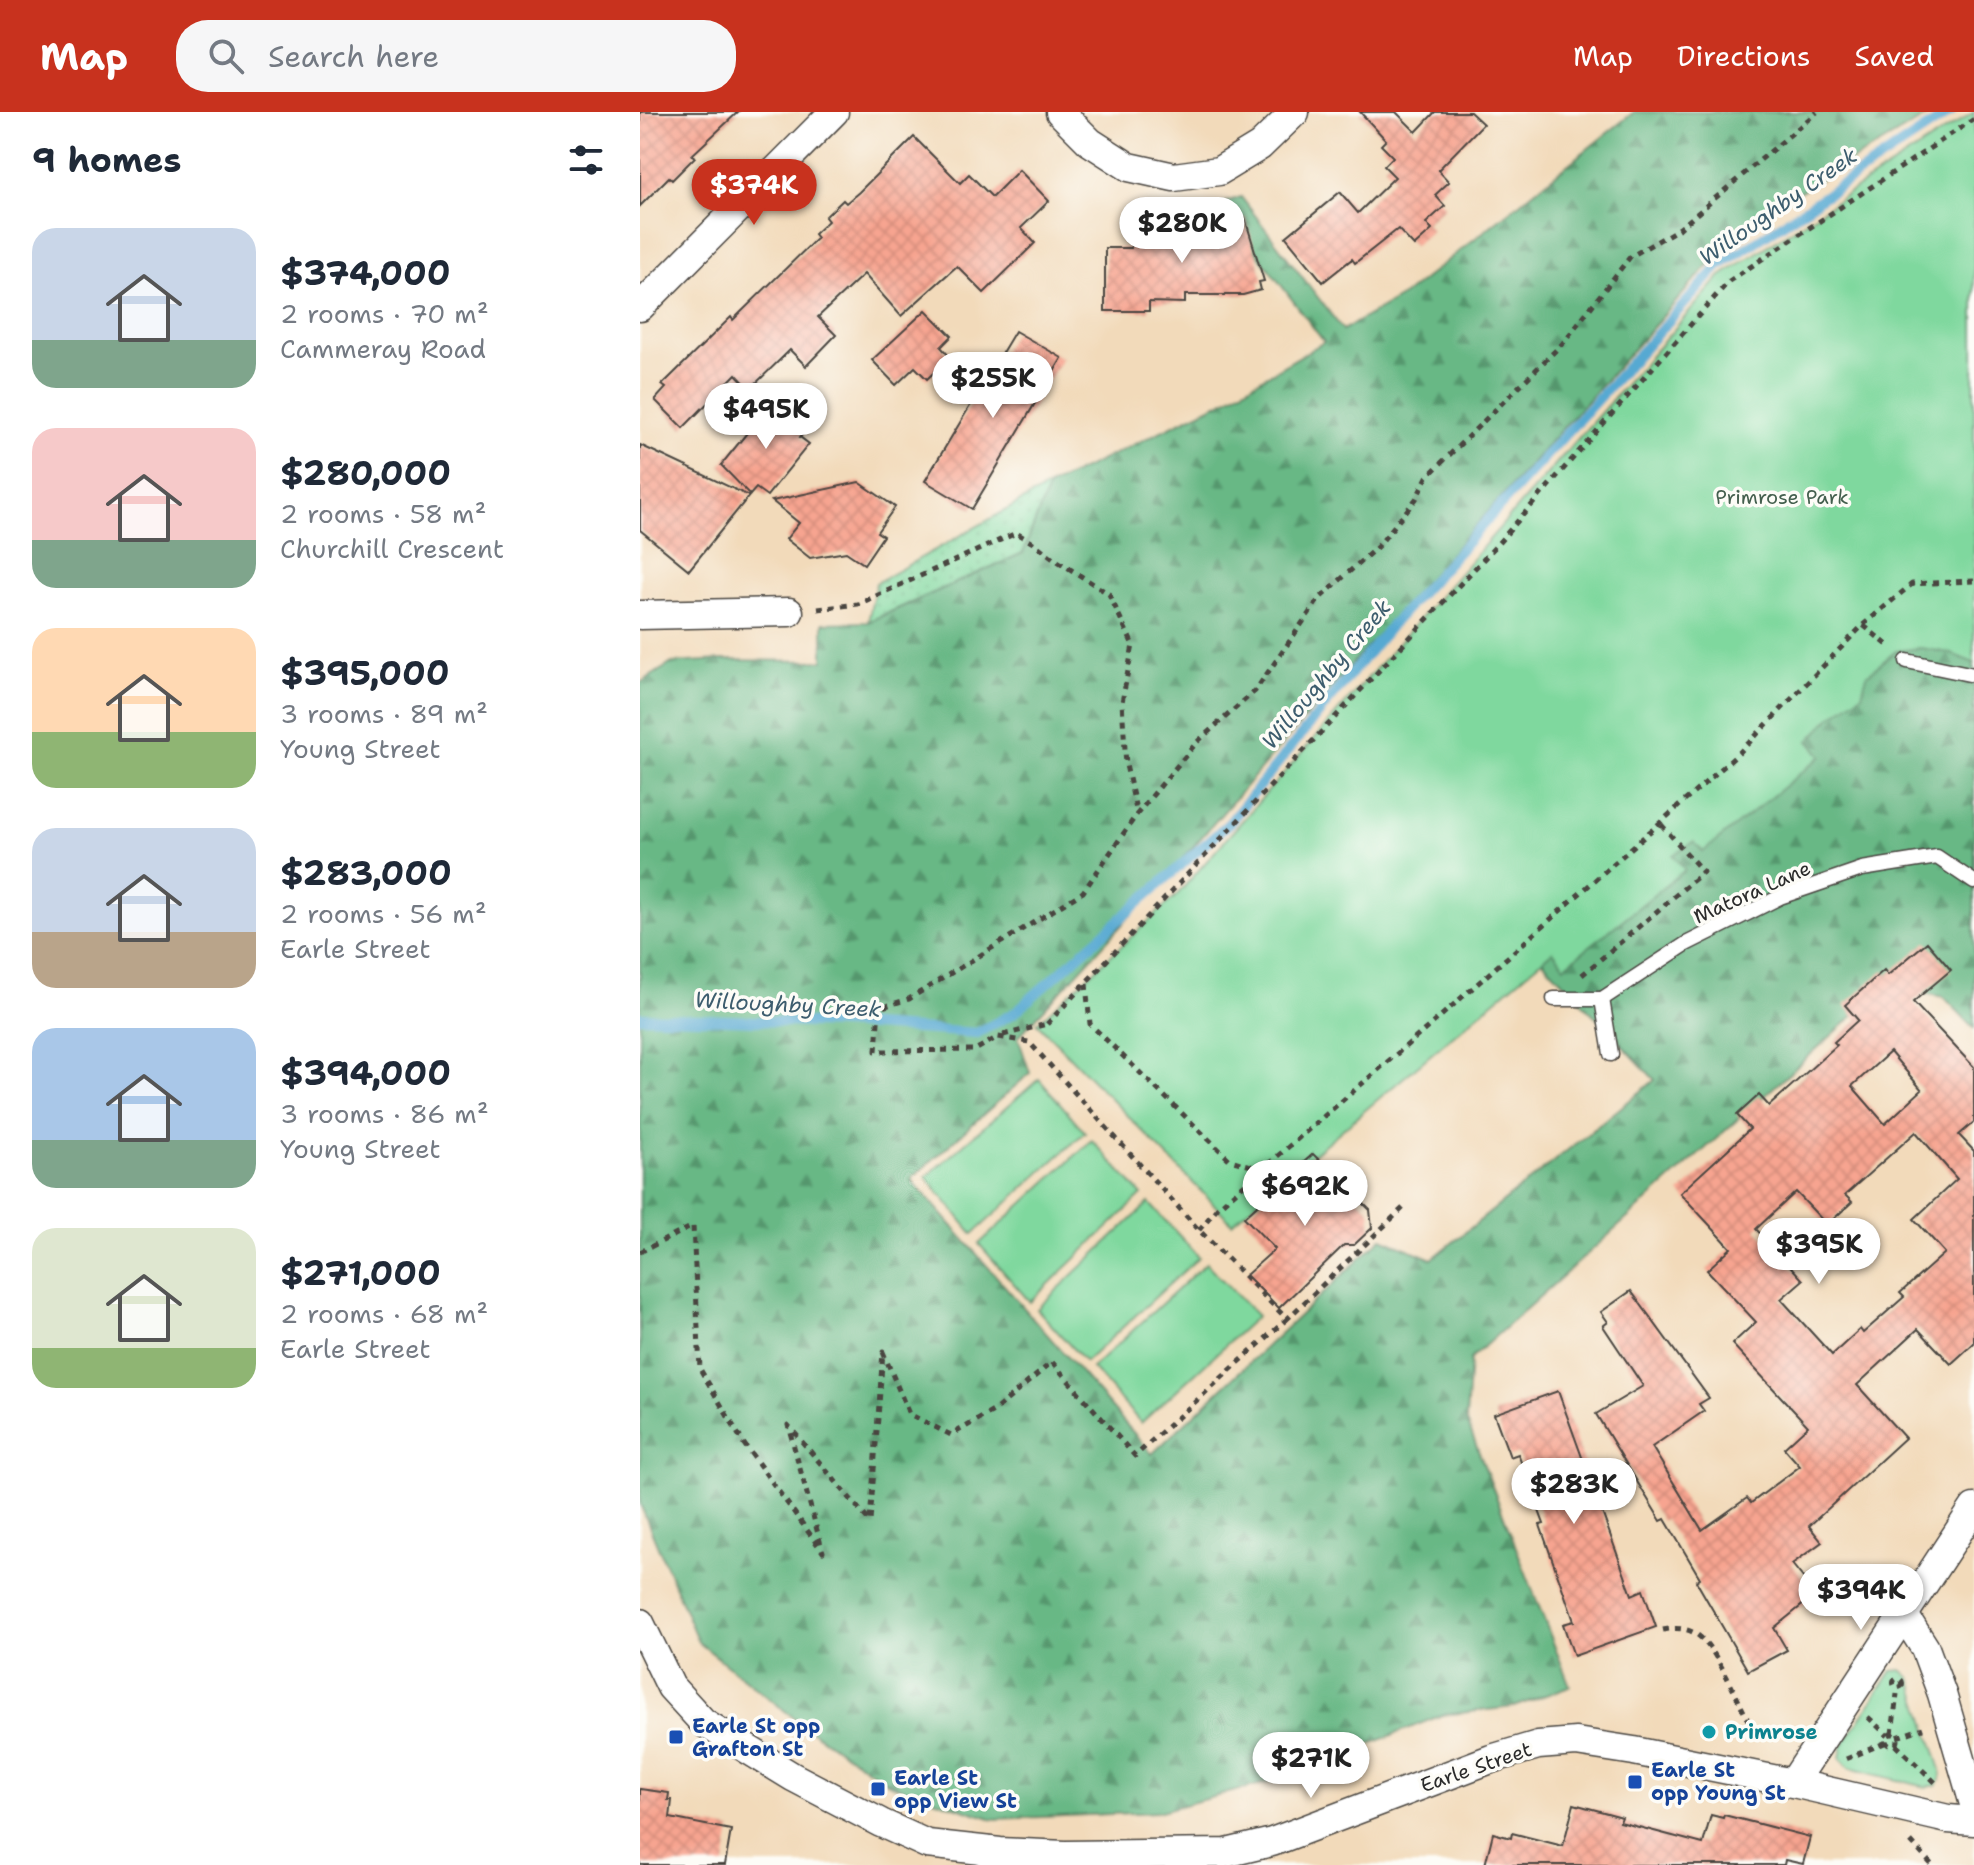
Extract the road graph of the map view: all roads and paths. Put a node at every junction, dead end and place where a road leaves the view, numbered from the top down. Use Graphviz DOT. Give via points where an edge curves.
graph roads {
  1 [pos="834,112"];
  2 [pos="1060,112"];
  3 [pos="1295,112"];
  4 [pos="1817,112"];
  5 [pos="1974,119"];
  6 [pos="640,307"];
  7 [pos="1974,581"];
  8 [pos="789,612"];
  9 [pos="640,615"];
  10 [pos="1863,625"];
  11 [pos="1907,661"];
  12 [pos="1974,675"];
  13 [pos="1137,814"];
  14 [pos="1659,822"];
  15 [pos="1974,882"];
  16 [pos="1086,983"];
  17 [pos="1554,999"];
  18 [pos="1602,999"];
  19 [pos="998,1037"];
  20 [pos="1611,1054"];
  21 [pos="1262,1169"];
  22 [pos="1403,1208"];
  23 [pos="1199,1230"];
  24 [pos="640,1252"];
  25 [pos="1287,1319"];
  26 [pos="1974,1508"];
  27 [pos="1904,1615"];
  28 [pos="640,1623"];
  29 [pos="1663,1630"];
  30 [pos="646,1656"];
  31 [pos="1910,1680"];
  32 [pos="1909,1688"];
  33 [pos="1897,1694"];
  34 [pos="1858,1723"];
  35 [pos="1754,1732"];
  36 [pos="1891,1737"];
  37 [pos="1930,1741"];
  38 [pos="1896,1745"];
  39 [pos="1842,1750"];
  40 [pos="1940,1775"];
  41 [pos="1793,1783"];
  42 [pos="1936,1783"];
  43 [pos="1929,1787"];
  44 [pos="1974,1804"];
  45 [pos="1974,1821"];
  46 [pos="924,1854"];
  1 -- 6 [label="street"];
  2 -- 3 [label="street" via="1090,142 1129,167 1174,177 1219,171 1260,146"];
  4 -- 13 [label="path" via="1680,228 1630,257 1562,344 1427,477 1378,546 1319,599 1255,691 1197,742"];
  5 -- 16 [label="path" via="1729,281 1494,548"];
  7 -- 10 [label="path" via="1912,584"];
  8 -- 9 [label="street"];
  8 -- 13 [label="path" via="858,604 1016,533 1035,544 1109,594 1133,645 1122,702 1126,765"];
  10 -- 11 [label="path"];
  10 -- 14 [label="path" via="1739,753"];
  11 -- 12 [label="lane"];
  13 -- 19 [label="path" via="1083,892 909,999 879,1008 876,1051 975,1050"];
  14 -- 17 [label="path" via="1703,872"];
  14 -- 21 [label="path"];
  15 -- 18 [label="lane, Matora Lane" via="1937,857 1862,869 1780,897 1686,944"];
  16 -- 19 [label="path" via="1048,1024"];
  16 -- 21 [label="path" via="1090,1024 1230,1160"];
  17 -- 18 [label="lane"];
  18 -- 20 [label="lane"];
  19 -- 23 [label="path" via="1029,1042"];
  21 -- 23 [label="path"];
  22 -- 25 [label="path"];
  23 -- 25 [label="path"];
  24 -- 25 [label="path" via="693,1226 700,1369 744,1444 823,1552 788,1425 870,1522 883,1352 909,1414 951,1435 995,1410 1052,1362 1135,1456"];
  26 -- 27 [label="street"];
  27 -- 41 [label="street"];
  27 -- 44 [label="street" via="1925,1648"];
  28 -- 30 [label="street, Earle Street"];
  29 -- 35 [label="path" via="1693,1632 1706,1643"];
  30 -- 46 [label="street, Earle Street" via="686,1707 721,1735 881,1823"];
  31 -- 33 [label="path" via="1902,1673 1892,1675 1885,1684"];
  32 -- 33 [label="path"];
  33 -- 36 [label="path"];
  34 -- 36 [label="path" via="1865,1714"];
  36 -- 37 [label="path" via="1926,1726"];
  36 -- 38 [label="path"];
  36 -- 38 [label="path" via="1891,1746"];
  36 -- 39 [label="path" via="1843,1764"];
  38 -- 42 [label="path"];
  40 -- 42 [label="path"];
  41 -- 45 [label="street, Earle Street"];
  41 -- 46 [label="street, Earle Street" via="1604,1746 1538,1745 1272,1842 1226,1853"];
  42 -- 43 [label="path"];
}
